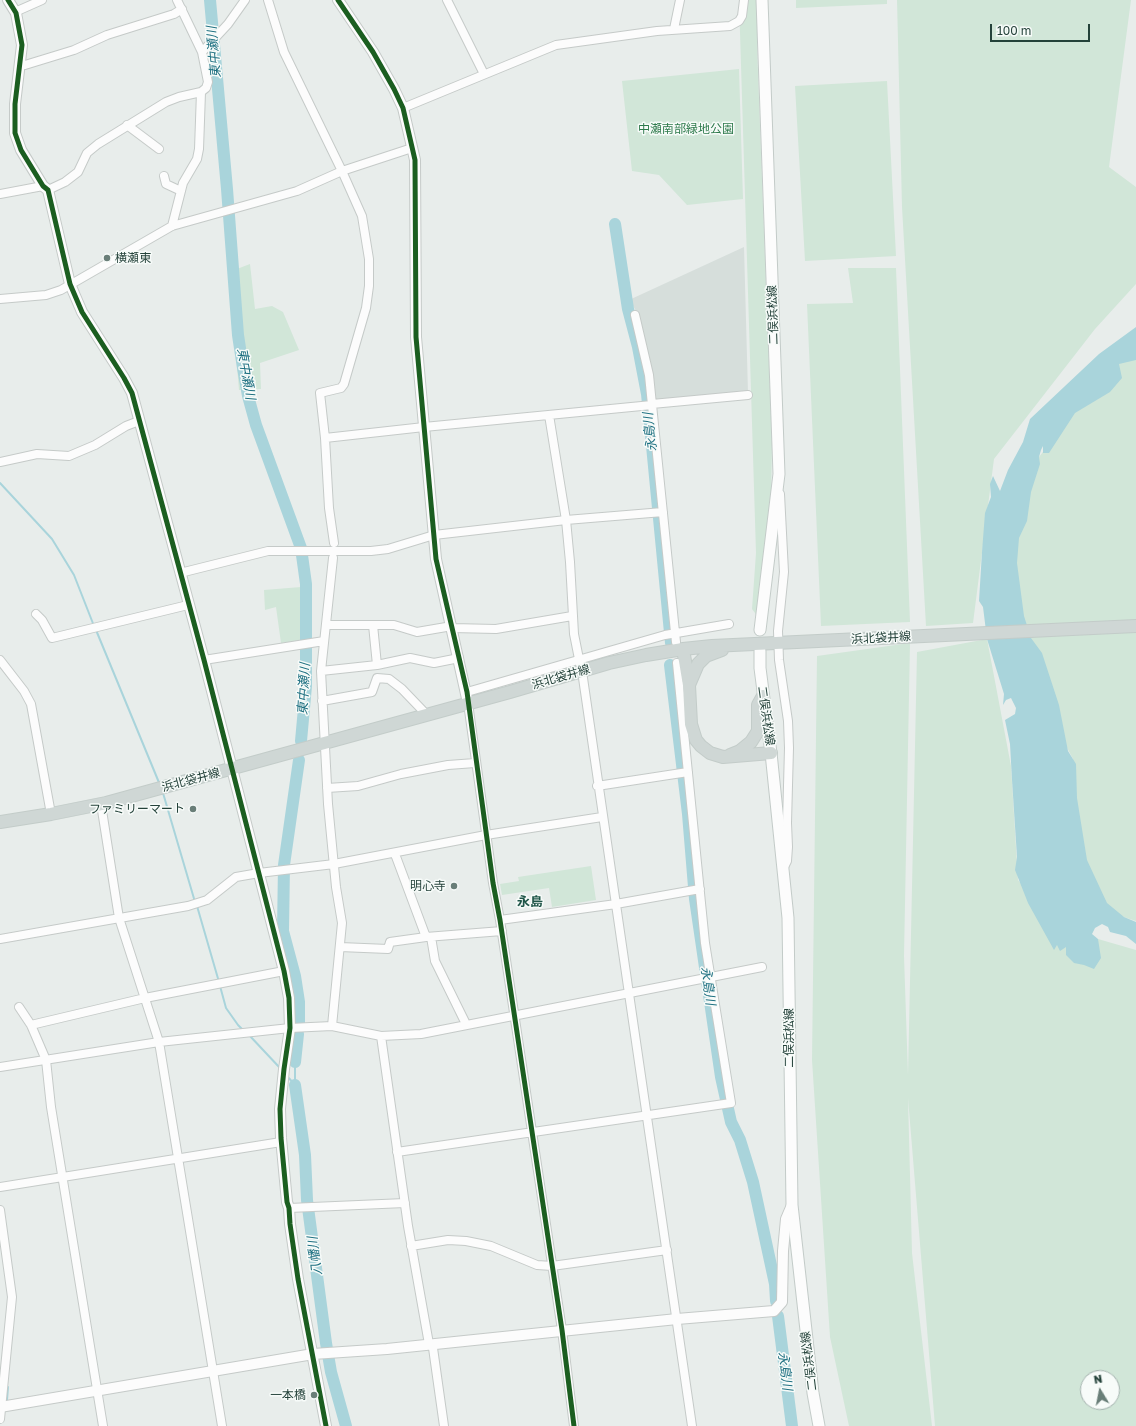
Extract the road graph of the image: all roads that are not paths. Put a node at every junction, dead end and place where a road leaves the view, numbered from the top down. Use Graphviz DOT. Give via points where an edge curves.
graph roads {
  1 [pos="8,0"];
  2 [pos="42,0"];
  3 [pos="177,0"];
  4 [pos="245,0"];
  5 [pos="268,0"];
  6 [pos="338,0"];
  7 [pos="447,0"];
  8 [pos="680,0"];
  9 [pos="744,0"];
  10 [pos="762,0"];
  11 [pos="182,9"];
  12 [pos="15,12"];
  13 [pos="674,29"];
  14 [pos="202,52"];
  15 [pos="20,64"];
  16 [pos="484,74"];
  17 [pos="200,92"];
  18 [pos="403,108"];
  19 [pos="127,125"];
  20 [pos="159,148"];
  21 [pos="412,148"];
  22 [pos="342,171"];
  23 [pos="164,176"];
  24 [pos="46,188"];
  25 [pos="181,192"];
  26 [pos="0,194"];
  27 [pos="172,226"];
  28 [pos="70,284"];
  29 [pos="0,299"];
  30 [pos="635,315"];
  31 [pos="748,395"];
  32 [pos="650,405"];
  33 [pos="549,415"];
  34 [pos="139,421"];
  35 [pos="424,427"];
  36 [pos="325,438"];
  37 [pos="0,462"];
  38 [pos="779,484"];
  39 [pos="660,512"];
  40 [pos="566,520"];
  41 [pos="434,535"];
  42 [pos="334,543"];
  43 [pos="333,558"];
  44 [pos="180,572"];
  45 [pos="188,605"];
  46 [pos="36,614"];
  47 [pos="572,616"];
  48 [pos="729,624"];
  49 [pos="326,625"];
  50 [pos="373,625"];
  51 [pos="1136,626"];
  52 [pos="452,627"];
  53 [pos="760,630"];
  54 [pos="675,633"];
  55 [pos="324,641"];
  56 [pos="784,643"];
  57 [pos="747,645"];
  58 [pos="679,646"];
  59 [pos="760,651"];
  60 [pos="459,658"];
  61 [pos="0,660"];
  62 [pos="204,660"];
  63 [pos="580,662"];
  64 [pos="678,663"];
  65 [pos="377,664"];
  66 [pos="321,671"];
  67 [pos="583,678"];
  68 [pos="689,685"];
  69 [pos="763,696"];
  70 [pos="468,697"];
  71 [pos="322,701"];
  72 [pos="426,714"];
  73 [pos="323,742"];
  74 [pos="771,753"];
  75 [pos="723,757"];
  76 [pos="475,763"];
  77 [pos="231,769"];
  78 [pos="686,772"];
  79 [pos="598,786"];
  80 [pos="327,788"];
  81 [pos="101,804"];
  82 [pos="51,814"];
  83 [pos="602,817"];
  84 [pos="0,822"];
  85 [pos="486,835"];
  86 [pos="395,854"];
  87 [pos="334,864"];
  88 [pos="783,869"];
  89 [pos="258,873"];
  90 [pos="697,890"];
  91 [pos="616,904"];
  92 [pos="118,918"];
  93 [pos="500,920"];
  94 [pos="502,931"];
  95 [pos="429,937"];
  96 [pos="0,939"];
  97 [pos="340,947"];
  98 [pos="762,967"];
  99 [pos="284,971"];
  100 [pos="708,977"];
  101 [pos="630,993"];
  102 [pos="145,998"];
  103 [pos="19,1007"];
  104 [pos="514,1016"];
  105 [pos="466,1024"];
  106 [pos="31,1025"];
  107 [pos="332,1026"];
  108 [pos="290,1028"];
  109 [pos="381,1036"];
  110 [pos="159,1042"];
  111 [pos="46,1060"];
  112 [pos="0,1067"];
  113 [pos="647,1115"];
  114 [pos="532,1132"];
  115 [pos="281,1142"];
  116 [pos="398,1152"];
  117 [pos="178,1159"];
  118 [pos="62,1177"];
  119 [pos="0,1187"];
  120 [pos="405,1202"];
  121 [pos="792,1204"];
  122 [pos="289,1208"];
  123 [pos="0,1210"];
  124 [pos="411,1246"];
  125 [pos="667,1250"];
  126 [pos="552,1266"];
  127 [pos="677,1319"];
  128 [pos="562,1330"];
  129 [pos="428,1344"];
  130 [pos="317,1354"];
  131 [pos="213,1372"];
  132 [pos="98,1391"];
  133 [pos="0,1406"];
  134 [pos="0,1419"];
  135 [pos="103,1426"];
  136 [pos="222,1426"];
  137 [pos="326,1426"];
  138 [pos="444,1426"];
  139 [pos="574,1426"];
  140 [pos="692,1426"];
  141 [pos="818,1426"];
  1 -- 12 [label="street"];
  2 -- 12 [label="street"];
  3 -- 11 [label="street"];
  4 -- 14 [label="street"];
  5 -- 22 [label="street" via="284,52"];
  6 -- 18 [label="street" via="385,72"];
  7 -- 16 [label="street"];
  8 -- 13 [label="street"];
  9 -- 13 [label="street" via="742,16 735,24"];
  10 -- 38 [label="main road, 二俣浜松線"];
  11 -- 14 [label="street"];
  11 -- 15 [label="street" via="174,14 106,35 74,50 25,65"];
  12 -- 15 [label="street" via="22,45"];
  13 -- 16 [label="street" via="556,45"];
  14 -- 17 [label="street" via="208,82 205,90"];
  15 -- 24 [label="street" via="15,104 15,133 22,150"];
  16 -- 18 [label="street"];
  17 -- 19 [label="street" via="166,102"];
  17 -- 25 [label="street" via="197,160 183,183"];
  18 -- 21 [label="street"];
  19 -- 20 [label="street"];
  19 -- 24 [label="street" via="87,153 78,172 72,178"];
  21 -- 22 [label="street"];
  21 -- 35 [label="street" via="415,166 416,337"];
  22 -- 27 [label="street" via="297,191"];
  22 -- 36 [label="street" via="362,216 369,259 369,286 366,308 344,384 341,388 320,393"];
  23 -- 25 [label="street" via="166,184"];
  24 -- 26 [label="street"];
  24 -- 28 [label="street"];
  25 -- 27 [label="street"];
  27 -- 28 [label="street"];
  28 -- 29 [label="street" via="46,295"];
  28 -- 34 [label="street" via="82,312 127,383"];
  30 -- 32 [label="street" via="649,375"];
  31 -- 32 [label="street"];
  32 -- 33 [label="street"];
  32 -- 39 [label="street"];
  33 -- 35 [label="street"];
  33 -- 40 [label="street"];
  34 -- 37 [label="street" via="69,456 37,454"];
  34 -- 44 [label="street"];
  35 -- 36 [label="street"];
  35 -- 41 [label="street"];
  36 -- 42 [label="street"];
  38 -- 53 [label="main road, 二俣浜松線"];
  38 -- 56 [label="street" via="784,572 778,631"];
  39 -- 40 [label="street"];
  39 -- 54 [label="street"];
  40 -- 41 [label="street"];
  40 -- 47 [label="street"];
  41 -- 44 [label="street" via="388,550 268,551"];
  41 -- 52 [label="street" via="436,559"];
  43 -- 49 [label="street"];
  44 -- 45 [label="street"];
  45 -- 46 [label="street" via="52,638"];
  45 -- 62 [label="street"];
  47 -- 52 [label="street" via="496,629"];
  47 -- 63 [label="street"];
  48 -- 54 [label="street"];
  49 -- 50 [label="street"];
  49 -- 55 [label="street"];
  50 -- 52 [label="street" via="394,625 417,632"];
  50 -- 65 [label="street"];
  51 -- 56 [label="main road, 浜北袋井線"];
  52 -- 60 [label="street"];
  54 -- 58 [label="street"];
  54 -- 63 [label="street"];
  55 -- 62 [label="street"];
  55 -- 66 [label="street"];
  56 -- 57 [label="main road, 浜北袋井線"];
  56 -- 88 [label="street" via="779,660 788,721 789,748 788,847 787,861"];
  57 -- 58 [label="main road, 浜北袋井線"];
  57 -- 68 [label="main road" via="706,656 698,664"];
  58 -- 68 [label="main road"];
  58 -- 70 [label="main road, 浜北袋井線"];
  59 -- 69 [label="main road, 二俣浜松線"];
  60 -- 65 [label="street" via="434,663 410,658"];
  60 -- 70 [label="street"];
  61 -- 82 [label="street" via="31,704"];
  62 -- 77 [label="street"];
  63 -- 70 [label="street"];
  64 -- 78 [label="street"];
  65 -- 66 [label="street"];
  66 -- 71 [label="street"];
  67 -- 79 [label="street"];
  68 -- 75 [label="main road" via="691,724 696,740 710,753"];
  69 -- 74 [label="main road, 二俣浜松線"];
  69 -- 75 [label="main road" via="758,705 758,732 740,751"];
  70 -- 72 [label="main road, 浜北袋井線"];
  70 -- 76 [label="street"];
  71 -- 72 [label="street" via="372,692 377,678 388,679 402,689"];
  71 -- 73 [label="street"];
  72 -- 73 [label="main road, 浜北袋井線"];
  73 -- 77 [label="main road, 浜北袋井線"];
  73 -- 80 [label="street"];
  74 -- 75 [label="main road"];
  74 -- 88 [label="main road, 二俣浜松線"];
  76 -- 80 [label="street" via="401,774 358,786"];
  76 -- 85 [label="street"];
  77 -- 81 [label="main road, 浜北袋井線"];
  77 -- 89 [label="street"];
  78 -- 79 [label="street"];
  78 -- 90 [label="street"];
  79 -- 83 [label="street"];
  80 -- 87 [label="street"];
  81 -- 82 [label="main road, 浜北袋井線"];
  81 -- 92 [label="street"];
  82 -- 84 [label="main road, 浜北袋井線"];
  83 -- 85 [label="street"];
  83 -- 91 [label="street"];
  85 -- 86 [label="street"];
  85 -- 93 [label="street"];
  86 -- 87 [label="street"];
  86 -- 95 [label="street"];
  87 -- 89 [label="street"];
  87 -- 97 [label="street" via="342,923"];
  88 -- 121 [label="main road, 二俣浜松線" via="790,956"];
  89 -- 92 [label="street" via="236,877 207,900 192,905"];
  89 -- 99 [label="street"];
  90 -- 91 [label="street"];
  90 -- 100 [label="street"];
  91 -- 93 [label="street"];
  91 -- 101 [label="street"];
  92 -- 96 [label="street"];
  92 -- 102 [label="street"];
  93 -- 94 [label="street"];
  94 -- 95 [label="street"];
  94 -- 104 [label="street"];
  95 -- 97 [label="street" via="390,942 388,949"];
  95 -- 105 [label="street" via="435,962"];
  97 -- 107 [label="street"];
  98 -- 100 [label="street"];
  99 -- 102 [label="street"];
  99 -- 108 [label="street" via="289,998"];
  100 -- 101 [label="street"];
  100 -- 113 [label="street" via="727,1104"];
  101 -- 104 [label="street"];
  101 -- 113 [label="street"];
  102 -- 106 [label="street"];
  102 -- 110 [label="street"];
  103 -- 106 [label="street"];
  104 -- 105 [label="street"];
  104 -- 114 [label="street"];
  105 -- 109 [label="street" via="421,1034"];
  106 -- 111 [label="street"];
  107 -- 108 [label="street"];
  107 -- 109 [label="street"];
  108 -- 110 [label="street"];
  108 -- 115 [label="street" via="280,1109"];
  109 -- 116 [label="street"];
  110 -- 111 [label="street"];
  110 -- 117 [label="street"];
  111 -- 112 [label="street"];
  111 -- 118 [label="street"];
  113 -- 114 [label="street"];
  113 -- 125 [label="street"];
  114 -- 116 [label="street"];
  114 -- 126 [label="street"];
  115 -- 117 [label="street"];
  115 -- 122 [label="street"];
  116 -- 120 [label="street"];
  117 -- 118 [label="street"];
  117 -- 131 [label="street"];
  118 -- 119 [label="street"];
  118 -- 132 [label="street"];
  120 -- 122 [label="street"];
  120 -- 124 [label="street"];
  121 -- 127 [label="street" via="786,1218 782,1302 779,1306 774,1311 766,1313"];
  121 -- 141 [label="main road, 二俣浜松線"];
  122 -- 130 [label="street" via="298,1279"];
  123 -- 133 [label="street" via="12,1297"];
  124 -- 126 [label="street" via="448,1240 466,1241 491,1246 537,1266"];
  124 -- 129 [label="street"];
  125 -- 126 [label="street"];
  125 -- 127 [label="street"];
  126 -- 128 [label="street"];
  127 -- 128 [label="street"];
  127 -- 140 [label="street"];
  128 -- 129 [label="street"];
  128 -- 139 [label="street"];
  129 -- 130 [label="street"];
  129 -- 138 [label="street" via="433,1348"];
  130 -- 131 [label="street"];
  130 -- 137 [label="street"];
  131 -- 132 [label="street"];
  131 -- 136 [label="street"];
  132 -- 133 [label="street"];
  132 -- 135 [label="street"];
  133 -- 134 [label="street"];
}
